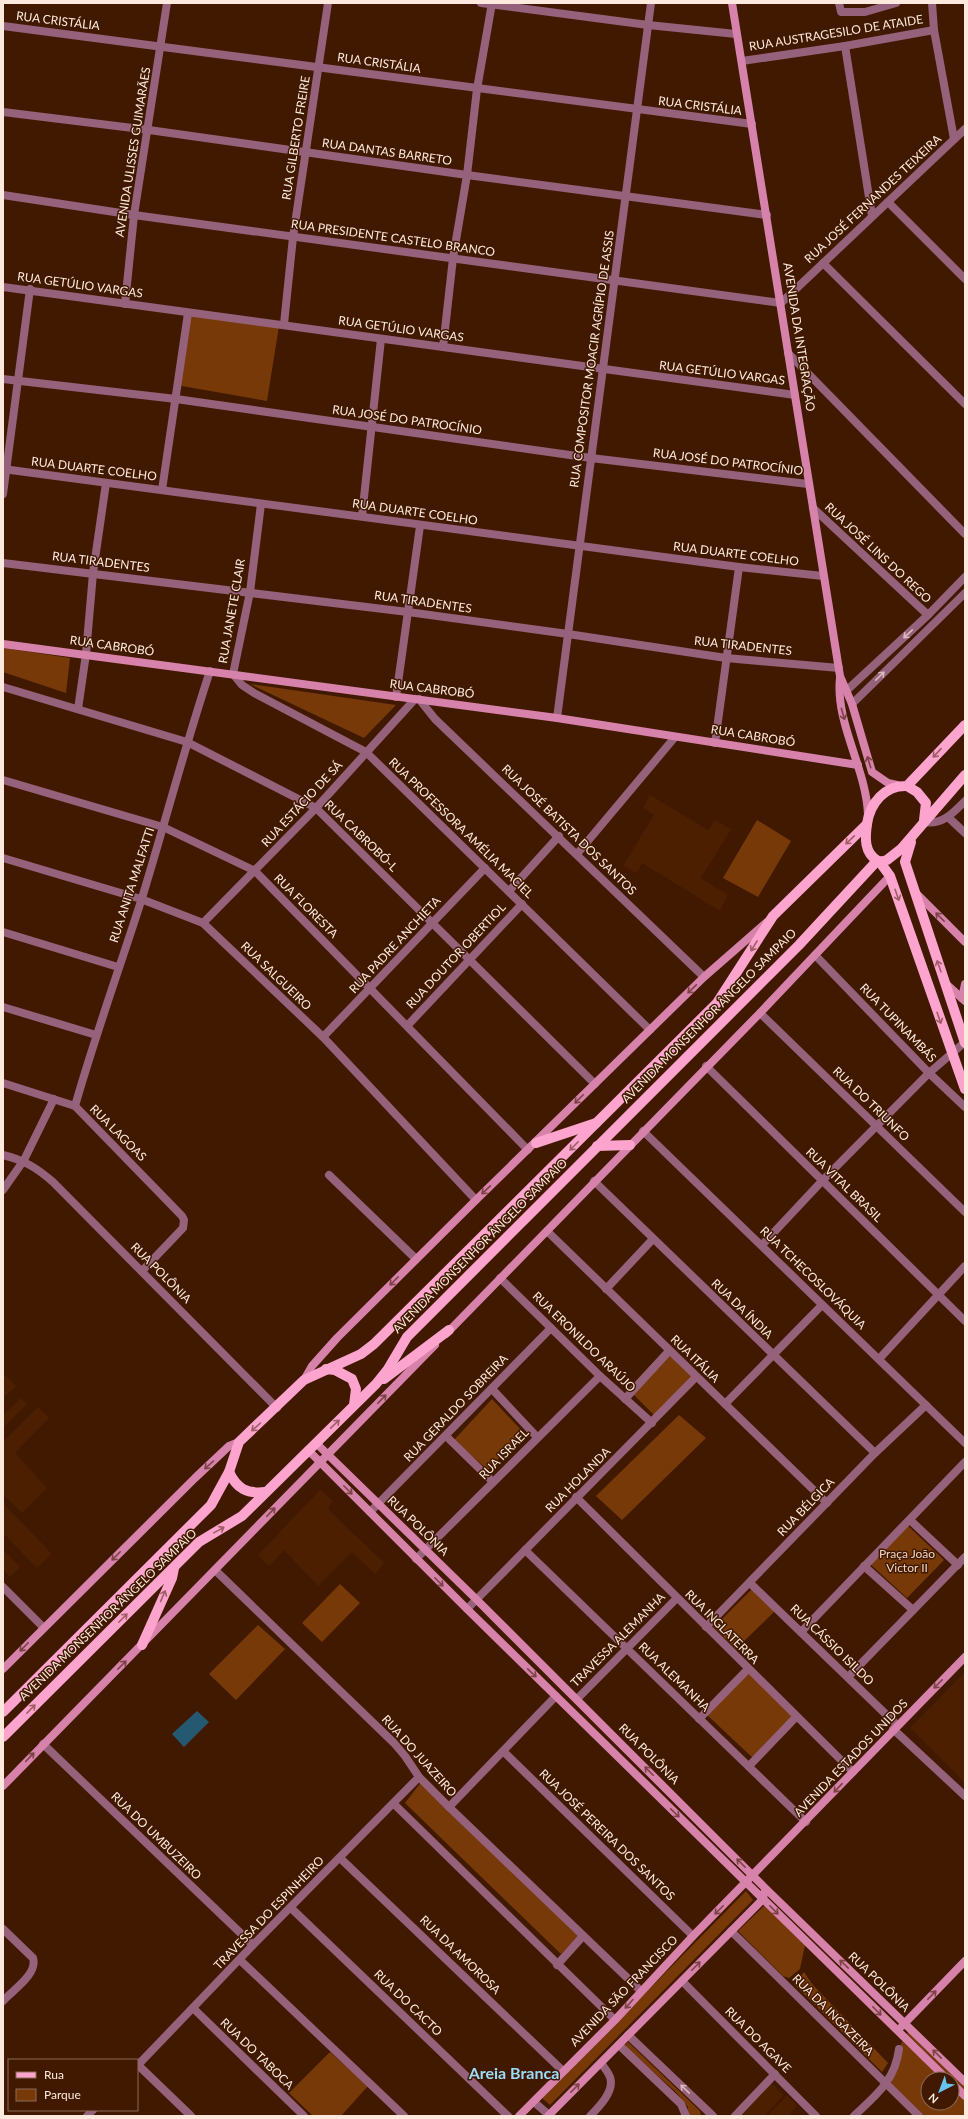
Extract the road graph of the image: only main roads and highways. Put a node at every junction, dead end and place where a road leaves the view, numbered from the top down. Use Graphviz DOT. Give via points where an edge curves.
graph roads {
  1 [pos="965,726"];
  2 [pos="965,775"];
  3 [pos="902,786"];
  4 [pos="867,819"];
  5 [pos="924,822"];
  6 [pos="915,833"];
  7 [pos="879,861"];
  8 [pos="965,1042"];
  9 [pos="965,1088"];
  10 [pos="598,1122"];
  11 [pos="630,1145"];
  12 [pos="532,1146"];
  13 [pos="598,1146"];
  14 [pos="449,1330"];
  15 [pos="325,1369"];
  16 [pos="376,1384"];
  17 [pos="354,1405"];
  18 [pos="229,1472"];
  19 [pos="266,1492"];
  20 [pos="174,1566"];
  21 [pos="142,1645"];
  22 [pos="3,1712"];
  23 [pos="3,1736"];
  1 -- 3 [label="main road, AVENIDA MONSENHOR ÂNGELO SAMPAIO, one-way"];
  2 -- 5 [label="main road, AVENIDA MONSENHOR ÂNGELO SAMPAIO"];
  3 -- 4 [label="main road, AVENIDA MONSENHOR ÂNGELO SAMPAIO" via="886,791"];
  3 -- 5 [label="main road" via="918,792 926,803"];
  4 -- 7 [label="main road" via="867,849"];
  4 -- 10 [label="main road, AVENIDA MONSENHOR ÂNGELO SAMPAIO, one-way" via="773,916 717,1003"];
  5 -- 6 [label="main road, AVENIDA MONSENHOR ÂNGELO SAMPAIO"];
  6 -- 7 [label="main road, AVENIDA MONSENHOR ÂNGELO SAMPAIO" via="894,855"];
  8 -- 6 [label="main road, one-way" via="905,862 907,849"];
  7 -- 9 [label="main road, one-way" via="890,876"];
  7 -- 13 [label="main road, AVENIDA MONSENHOR ÂNGELO SAMPAIO" via="799,945"];
  10 -- 12 [label="main road"];
  10 -- 15 [label="main road, AVENIDA MONSENHOR ÂNGELO SAMPAIO, one-way" via="367,1350"];
  11 -- 13 [label="main road"];
  13 -- 16 [label="main road, AVENIDA MONSENHOR ÂNGELO SAMPAIO" via="407,1337"];
  14 -- 16 [label="main road"];
  15 -- 17 [label="main road" via="335,1370 352,1379 356,1388"];
  15 -- 18 [label="main road, AVENIDA MONSENHOR ÂNGELO SAMPAIO, one-way" via="304,1380 240,1442"];
  16 -- 17 [label="main road, AVENIDA MONSENHOR ÂNGELO SAMPAIO"];
  19 -- 17 [label="main road, AVENIDA MONSENHOR ÂNGELO SAMPAIO, one-way"];
  18 -- 19 [label="main road" via="241,1489"];
  18 -- 22 [label="main road, AVENIDA MONSENHOR ÂNGELO SAMPAIO" via="206,1511"];
  20 -- 19 [label="main road, AVENIDA MONSENHOR ÂNGELO SAMPAIO, one-way" via="202,1540 242,1516"];
  21 -- 20 [label="main road, one-way" via="172,1578"];
  23 -- 20 [label="main road, AVENIDA MONSENHOR ÂNGELO SAMPAIO, one-way"];
}
